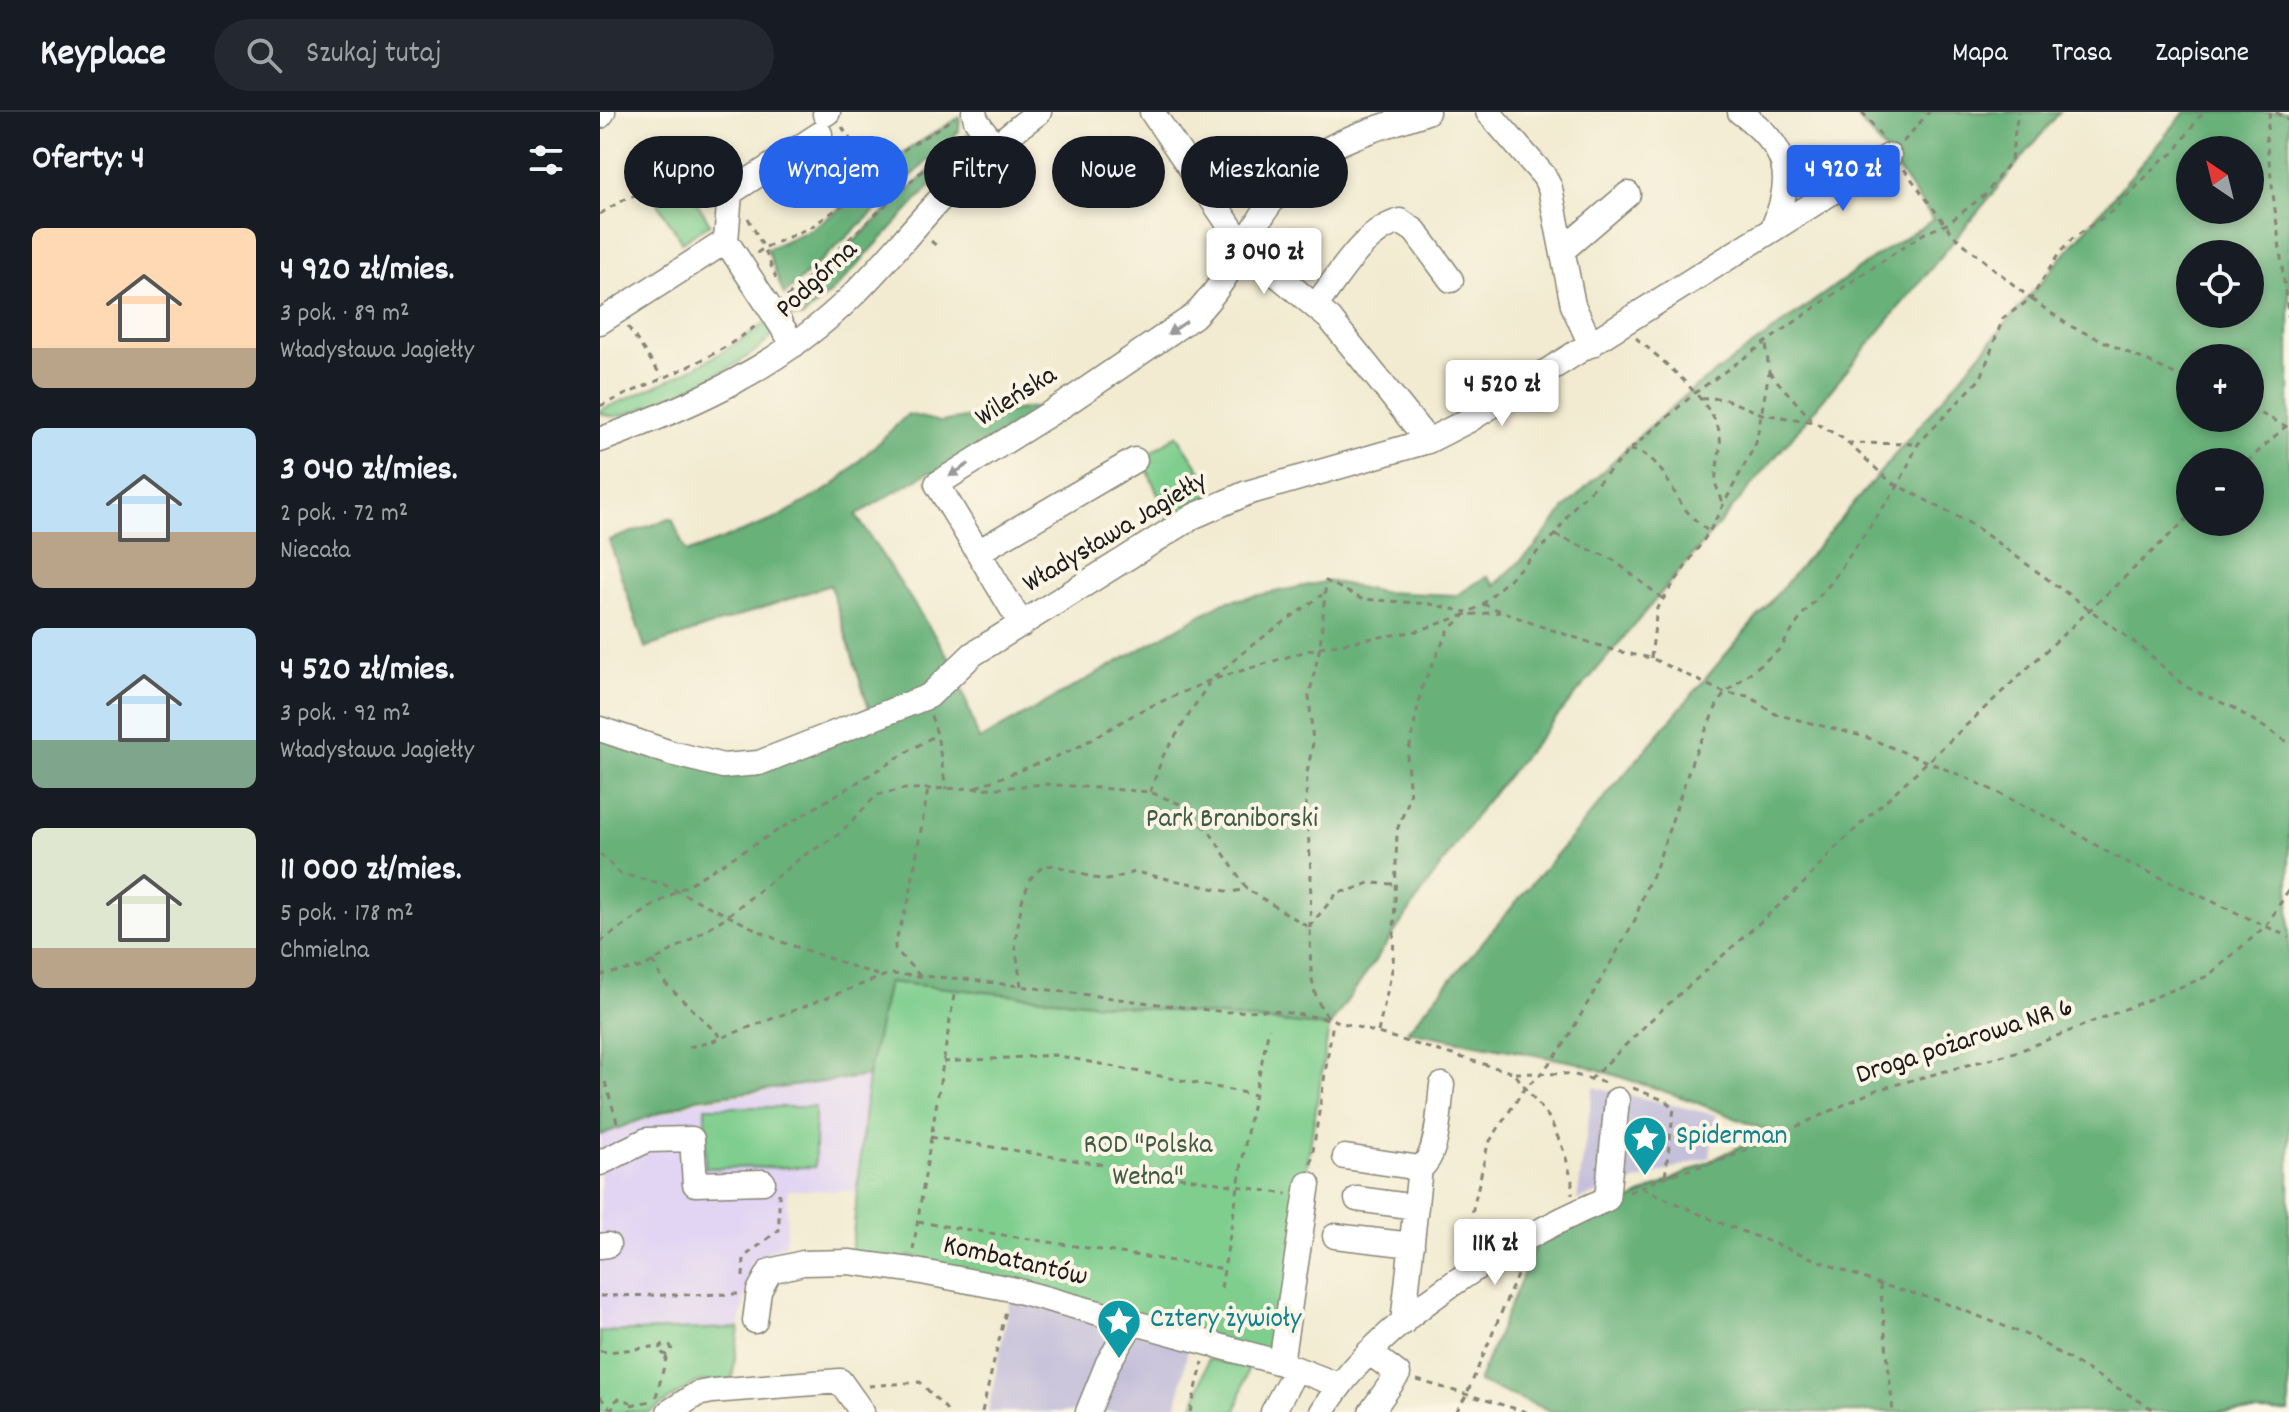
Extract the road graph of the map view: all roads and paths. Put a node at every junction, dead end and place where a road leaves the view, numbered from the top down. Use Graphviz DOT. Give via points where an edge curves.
graph roads {
  1 [pos="1039,112"];
  2 [pos="1152,112"];
  3 [pos="1427,112"];
  4 [pos="1488,112"];
  5 [pos="1740,112"];
  6 [pos="1862,112"];
  7 [pos="1929,112"];
  8 [pos="2018,112"];
  9 [pos="2206,112"];
  10 [pos="2270,112"];
  11 [pos="2276,112"];
  12 [pos="827,119"];
  13 [pos="2289,121"];
  14 [pos="966,122"];
  15 [pos="843,136"];
  16 [pos="988,136"];
  17 [pos="1008,136"];
  18 [pos="908,151"];
  19 [pos="1891,154"];
  20 [pos="908,181"];
  21 [pos="1628,194"];
  22 [pos="624,200"];
  23 [pos="839,208"];
  24 [pos="882,208"];
  25 [pos="932,208"];
  26 [pos="743,210"];
  27 [pos="600,214"];
  28 [pos="1947,224"];
  29 [pos="1772,230"];
  30 [pos="726,241"];
  31 [pos="931,241"];
  32 [pos="938,247"];
  33 [pos="1245,248"];
  34 [pos="1563,250"];
  35 [pos="1451,280"];
  36 [pos="2031,299"];
  37 [pos="1316,305"];
  38 [pos="772,311"];
  39 [pos="600,322"];
  40 [pos="628,322"];
  41 [pos="2289,322"];
  42 [pos="1621,326"];
  43 [pos="1766,343"];
  44 [pos="794,345"];
  45 [pos="1591,345"];
  46 [pos="1769,372"];
  47 [pos="2176,375"];
  48 [pos="662,377"];
  49 [pos="1695,393"];
  50 [pos="1701,399"];
  51 [pos="600,406"];
  52 [pos="1762,414"];
  53 [pos="2264,415"];
  54 [pos="1814,422"];
  55 [pos="2287,427"];
  56 [pos="600,440"];
  57 [pos="1428,441"];
  58 [pos="1847,443"];
  59 [pos="1918,444"];
  60 [pos="2263,448"];
  61 [pos="1630,450"];
  62 [pos="1135,460"];
  63 [pos="1898,486"];
  64 [pos="1723,503"];
  65 [pos="2176,529"];
  66 [pos="1709,532"];
  67 [pos="1555,535"];
  68 [pos="978,552"];
  69 [pos="1324,594"];
  70 [pos="1663,599"];
  71 [pos="1483,604"];
  72 [pos="2089,610"];
  73 [pos="1504,612"];
  74 [pos="1467,614"];
  75 [pos="1022,625"];
  76 [pos="1320,647"];
  77 [pos="1651,658"];
  78 [pos="1211,680"];
  79 [pos="1725,693"];
  80 [pos="925,697"];
  81 [pos="600,729"];
  82 [pos="937,734"];
  83 [pos="2289,743"];
  84 [pos="1926,763"];
  85 [pos="928,789"];
  86 [pos="946,789"];
  87 [pos="967,789"];
  88 [pos="1150,792"];
  89 [pos="600,854"];
  90 [pos="1396,885"];
  91 [pos="1247,889"];
  92 [pos="2289,889"];
  93 [pos="678,892"];
  94 [pos="726,917"];
  95 [pos="2267,925"];
  96 [pos="1309,928"];
  97 [pos="2289,937"];
  98 [pos="600,942"];
  99 [pos="653,961"];
  100 [pos="600,975"];
  101 [pos="920,976"];
  102 [pos="883,977"];
  103 [pos="1021,986"];
  104 [pos="955,989"];
  105 [pos="1332,1020"];
  106 [pos="1269,1028"];
  107 [pos="1378,1032"];
  108 [pos="722,1038"];
  109 [pos="689,1047"];
  110 [pos="943,1062"];
  111 [pos="1514,1073"];
  112 [pos="1540,1075"];
  113 [pos="1590,1080"];
  114 [pos="605,1082"];
  115 [pos="1442,1085"];
  116 [pos="1526,1086"];
  117 [pos="1255,1095"];
  118 [pos="1617,1100"];
  119 [pos="1673,1110"];
  120 [pos="618,1125"];
  121 [pos="930,1137"];
  122 [pos="1345,1157"];
  123 [pos="600,1163"];
  124 [pos="1420,1168"];
  125 [pos="1665,1177"];
  126 [pos="763,1182"];
  127 [pos="1239,1187"];
  128 [pos="1307,1188"];
  129 [pos="1357,1199"];
  130 [pos="1416,1207"];
  131 [pos="1577,1212"];
  132 [pos="918,1222"];
  133 [pos="1335,1236"];
  134 [pos="1521,1243"];
  135 [pos="1412,1245"];
  136 [pos="744,1257"];
  137 [pos="1225,1269"];
  138 [pos="911,1270"];
  139 [pos="1467,1276"];
  140 [pos="1879,1284"];
  141 [pos="1221,1288"];
  142 [pos="1011,1289"];
  143 [pos="743,1294"];
  144 [pos="600,1296"];
  145 [pos="755,1321"];
  146 [pos="1132,1323"];
  147 [pos="1403,1323"];
  148 [pos="661,1346"];
  149 [pos="600,1351"];
  150 [pos="1369,1352"];
  151 [pos="1205,1354"];
  152 [pos="667,1355"];
  153 [pos="1288,1366"];
  154 [pos="1398,1374"];
  155 [pos="1338,1385"];
  156 [pos="845,1388"];
  157 [pos="1466,1396"];
  158 [pos="600,1397"];
  159 [pos="631,1405"];
  160 [pos="612,1410"];
  161 [pos="630,1412"];
  162 [pos="669,1412"];
  163 [pos="862,1412"];
  164 [pos="949,1412"];
  165 [pos="982,1412"];
  166 [pos="1088,1412"];
  167 [pos="1190,1412"];
  168 [pos="1273,1412"];
  169 [pos="1322,1412"];
  170 [pos="1371,1412"];
  171 [pos="1456,1412"];
  172 [pos="1527,1412"];
  173 [pos="1893,1412"];
  174 [pos="2158,1412"];
  1 -- 17 [label="street, Podgórna"];
  2 -- 33 [label="street"];
  3 -- 33 [label="street" via="1357,136 1308,162 1266,211"];
  4 -- 34 [label="street" via="1544,176"];
  5 -- 29 [label="street" via="1766,133 1784,166 1787,186"];
  6 -- 19 [label="path"];
  7 -- 19 [label="path"];
  8 -- 28 [label="path" via="2011,159 1986,194"];
  9 -- 36 [label="path" via="2174,153 2065,247"];
  10 -- 41 [label="path" via="2266,137"];
  11 -- 13 [label="path"];
  12 -- 15 [label="path"];
  12 -- 30 [label="street" via="730,193"];
  14 -- 16 [label="street" via="976,120"];
  14 -- 18 [label="path"];
  14 -- 20 [label="path"];
  19 -- 28 [label="path"];
  19 -- 29 [label="street, Władysława Jagiełły"];
  21 -- 34 [label="street"];
  22 -- 27 [label="path"];
  23 -- 26 [label="path" via="764,248"];
  24 -- 38 [label="path"];
  25 -- 44 [label="street, Podgórna" via="851,297"];
  28 -- 36 [label="path" via="1953,235"];
  28 -- 43 [label="path" via="1923,234"];
  29 -- 42 [label="street, Władysława Jagiełły"];
  30 -- 38 [label="street"];
  30 -- 39 [label="street"];
  31 -- 32 [label="path"];
  33 -- 37 [label="street"];
  33 -- 68 [label="street, Wileńska, one-way" via="1194,316 937,484"];
  34 -- 45 [label="street" via="1573,305"];
  35 -- 37 [label="street" via="1415,231 1400,221 1384,225 1369,238"];
  36 -- 47 [label="path" via="2070,326"];
  36 -- 59 [label="path" via="2003,318 1981,378"];
  37 -- 57 [label="street"];
  38 -- 44 [label="street"];
  38 -- 48 [label="path" via="744,335"];
  40 -- 48 [label="path"];
  42 -- 45 [label="street, Władysława Jagiełły"];
  42 -- 49 [label="path"];
  43 -- 46 [label="path"];
  43 -- 49 [label="path"];
  44 -- 56 [label="street, Podgórna" via="722,390"];
  45 -- 57 [label="street, Władysława Jagiełły"];
  46 -- 52 [label="path"];
  46 -- 54 [label="path"];
  48 -- 51 [label="path"];
  49 -- 50 [label="path"];
  49 -- 61 [label="path"];
  50 -- 52 [label="path" via="1722,398"];
  50 -- 64 [label="path" via="1720,432 1716,483"];
  52 -- 54 [label="path"];
  52 -- 64 [label="path" via="1756,443"];
  53 -- 55 [label="path"];
  54 -- 58 [label="path"];
  55 -- 60 [label="path"];
  57 -- 75 [label="street, Władysława Jagiełły" via="1218,504"];
  58 -- 59 [label="path"];
  58 -- 63 [label="path"];
  59 -- 63 [label="path"];
  61 -- 66 [label="path" via="1644,452 1657,464 1687,512"];
  61 -- 67 [label="path" via="1572,509"];
  62 -- 68 [label="street"];
  63 -- 72 [label="path" via="1973,525"];
  63 -- 79 [label="path" via="1780,649"];
  64 -- 66 [label="path"];
  65 -- 72 [label="path"];
  66 -- 70 [label="path"];
  67 -- 70 [label="path" via="1612,559"];
  67 -- 71 [label="path"];
  68 -- 75 [label="street, Wileńska"];
  69 -- 74 [label="path" via="1326,581 1362,599 1430,604"];
  69 -- 76 [label="path"];
  69 -- 78 [label="path"];
  70 -- 77 [label="path" via="1657,608"];
  71 -- 73 [label="path"];
  71 -- 74 [label="path"];
  72 -- 83 [label="path" via="2184,686 2234,708"];
  72 -- 84 [label="path"];
  73 -- 74 [label="path"];
  73 -- 77 [label="path"];
  74 -- 76 [label="path" via="1417,631"];
  74 -- 90 [label="path" via="1448,631 1422,687 1407,760 1410,797 1397,830"];
  75 -- 80 [label="street, Władysława Jagiełły" via="973,654"];
  76 -- 78 [label="path"];
  76 -- 96 [label="path" via="1309,696"];
  77 -- 79 [label="path"];
  78 -- 87 [label="path" via="1142,710 1073,750"];
  78 -- 88 [label="path" via="1163,756"];
  79 -- 84 [label="path" via="1749,696 1775,714 1866,737"];
  79 -- 112 [label="path" via="1692,761 1635,920 1563,1046"];
  80 -- 81 [label="street, Władysława Jagiełły" via="759,763 723,766"];
  80 -- 82 [label="path"];
  82 -- 86 [label="path"];
  82 -- 93 [label="path"];
  84 -- 95 [label="path" via="1972,780 2114,856"];
  84 -- 113 [label="path"];
  85 -- 86 [label="path"];
  85 -- 94 [label="path" via="877,795 838,835"];
  85 -- 101 [label="path" via="909,899 895,943"];
  86 -- 87 [label="path"];
  87 -- 88 [label="path" via="1044,784"];
  88 -- 91 [label="path" via="1185,806 1211,834"];
  89 -- 93 [label="path" via="621,874"];
  90 -- 96 [label="path" via="1369,883 1338,892"];
  90 -- 107 [label="path" via="1393,966"];
  91 -- 96 [label="path"];
  91 -- 103 [label="path" via="1231,892 1135,872 1108,880 1054,865 1042,867 1030,879 1022,901 1015,943"];
  92 -- 95 [label="path, Droga pożarowa NR 6"];
  93 -- 94 [label="path"];
  93 -- 98 [label="path"];
  94 -- 99 [label="path"];
  94 -- 102 [label="path"];
  95 -- 97 [label="path"];
  95 -- 125 [label="path, Droga pożarowa NR 6" via="2208,976 2019,1051 1876,1090 1728,1158"];
  96 -- 105 [label="path" via="1313,987 1318,1005"];
  99 -- 100 [label="path"];
  99 -- 108 [label="path" via="663,981"];
  101 -- 102 [label="path"];
  101 -- 103 [label="path"];
  102 -- 108 [label="path"];
  103 -- 105 [label="path"];
  104 -- 110 [label="path"];
  105 -- 107 [label="path"];
  105 -- 128 [label="path"];
  106 -- 117 [label="path"];
  107 -- 111 [label="path"];
  108 -- 109 [label="path"];
  110 -- 117 [label="path" via="1055,1055"];
  110 -- 121 [label="path"];
  111 -- 112 [label="path"];
  111 -- 116 [label="path"];
  112 -- 116 [label="path"];
  114 -- 120 [label="path"];
  115 -- 124 [label="street" via="1434,1147 1428,1164"];
  116 -- 131 [label="path" via="1561,1142"];
  116 -- 139 [label="path" via="1488,1144 1473,1209"];
  117 -- 127 [label="path"];
  118 -- 131 [label="street" via="1607,1199"];
  119 -- 125 [label="path"];
  121 -- 127 [label="path"];
  121 -- 132 [label="path"];
  122 -- 124 [label="street"];
  123 -- 126 [label="street" via="647,1140 692,1139 695,1184"];
  124 -- 130 [label="street"];
  125 -- 140 [label="path, Droga pożarowa NR 6" via="1641,1188"];
  126 -- 136 [label="path" via="779,1181 779,1230"];
  127 -- 128 [label="path"];
  127 -- 137 [label="path"];
  128 -- 153 [label="street"];
  129 -- 130 [label="street"];
  130 -- 135 [label="street"];
  131 -- 134 [label="street"];
  132 -- 137 [label="path"];
  132 -- 138 [label="path"];
  133 -- 135 [label="street"];
  134 -- 139 [label="street"];
  134 -- 157 [label="path" via="1517,1279"];
  135 -- 147 [label="street"];
  137 -- 141 [label="path"];
  138 -- 142 [label="street, Kombatantów"];
  138 -- 145 [label="street, Kombatantów" via="834,1262 770,1271 759,1291"];
  139 -- 147 [label="street"];
  140 -- 173 [label="path"];
  140 -- 174 [label="path" via="2032,1337"];
  142 -- 146 [label="street, Kombatantów"];
  142 -- 165 [label="path"];
  143 -- 144 [label="path"];
  146 -- 153 [label="street, Kombatantów"];
  146 -- 166 [label="street"];
  147 -- 150 [label="street"];
  148 -- 149 [label="path"];
  148 -- 152 [label="path"];
  148 -- 152 [label="path" via="671,1348"];
  150 -- 154 [label="street"];
  150 -- 155 [label="street"];
  151 -- 167 [label="path"];
  152 -- 159 [label="path" via="654,1400"];
  153 -- 155 [label="street, Kombatantów"];
  153 -- 168 [label="street"];
  154 -- 157 [label="path"];
  154 -- 170 [label="street"];
  155 -- 169 [label="street"];
  156 -- 162 [label="street" via="840,1381 712,1391"];
  156 -- 163 [label="street"];
  156 -- 164 [label="path" via="920,1382"];
  157 -- 171 [label="path"];
  157 -- 172 [label="path"];
  158 -- 160 [label="path"];
  159 -- 160 [label="path" via="621,1398"];
  159 -- 161 [label="path"];
}
